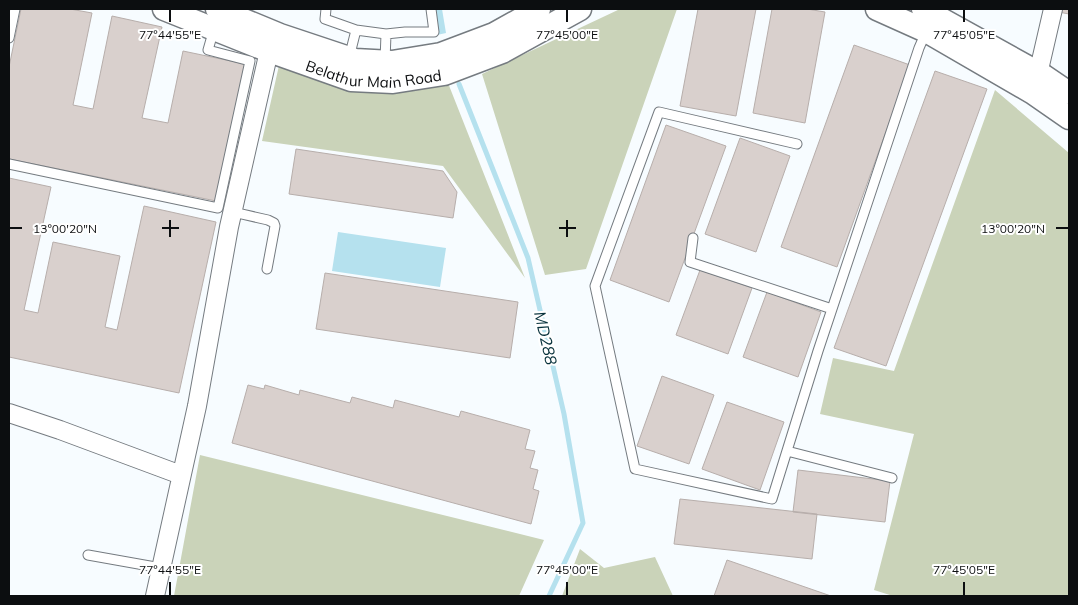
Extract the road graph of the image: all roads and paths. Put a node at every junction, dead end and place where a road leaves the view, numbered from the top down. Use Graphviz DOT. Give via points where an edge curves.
graph roads {
  1 [pos="15,9"];
  2 [pos="164,9"];
  3 [pos="326,9"];
  4 [pos="431,9"];
  5 [pos="539,9"];
  6 [pos="580,9"];
  7 [pos="877,9"];
  8 [pos="1053,9"];
  9 [pos="928,15"];
  10 [pos="215,19"];
  11 [pos="356,30"];
  12 [pos="386,34"];
  13 [pos="9,38"];
  14 [pos="275,43"];
  15 [pos="349,58"];
  16 [pos="385,62"];
  17 [pos="1038,74"];
  18 [pos="1069,93"];
  19 [pos="1069,118"];
  20 [pos="797,144"];
  21 [pos="9,164"];
  22 [pos="233,212"];
  23 [pos="693,238"];
  24 [pos="267,269"];
  25 [pos="832,309"];
  26 [pos="9,413"];
  27 [pos="787,451"];
  28 [pos="181,475"];
  29 [pos="892,478"];
  30 [pos="88,555"];
  31 [pos="161,568"];
  32 [pos="155,596"];
  1 -- 13 [label="lane"];
  2 -- 10 [label="street, Belathur Main Road"];
  3 -- 11 [label="lane" via="324,19"];
  4 -- 12 [label="lane" via="434,32"];
  5 -- 16 [label="street, Belathur Main Road" via="494,34 449,51"];
  6 -- 14 [label="street, Belathur Main Road" via="502,52 444,74 393,82 351,80"];
  7 -- 9 [label="street"];
  8 -- 17 [label="street"];
  9 -- 17 [label="street"];
  9 -- 19 [label="street"];
  9 -- 25 [label="lane"];
  10 -- 14 [label="street, Belathur Main Road"];
  10 -- 21 [label="lane" via="208,50 250,61 218,208"];
  11 -- 12 [label="lane"];
  11 -- 15 [label="lane"];
  12 -- 16 [label="lane"];
  14 -- 15 [label="street, Belathur Main Road"];
  14 -- 22 [label="street"];
  15 -- 16 [label="street, Belathur Main Road"];
  17 -- 18 [label="street"];
  20 -- 27 [label="lane" via="659,112 595,286 635,468 772,499"];
  22 -- 24 [label="lane" via="274,223"];
  22 -- 28 [label="street"];
  23 -- 25 [label="lane" via="690,262"];
  25 -- 27 [label="lane"];
  26 -- 28 [label="street"];
  27 -- 29 [label="lane"];
  28 -- 31 [label="street"];
  30 -- 31 [label="lane"];
  31 -- 32 [label="street"];
}
